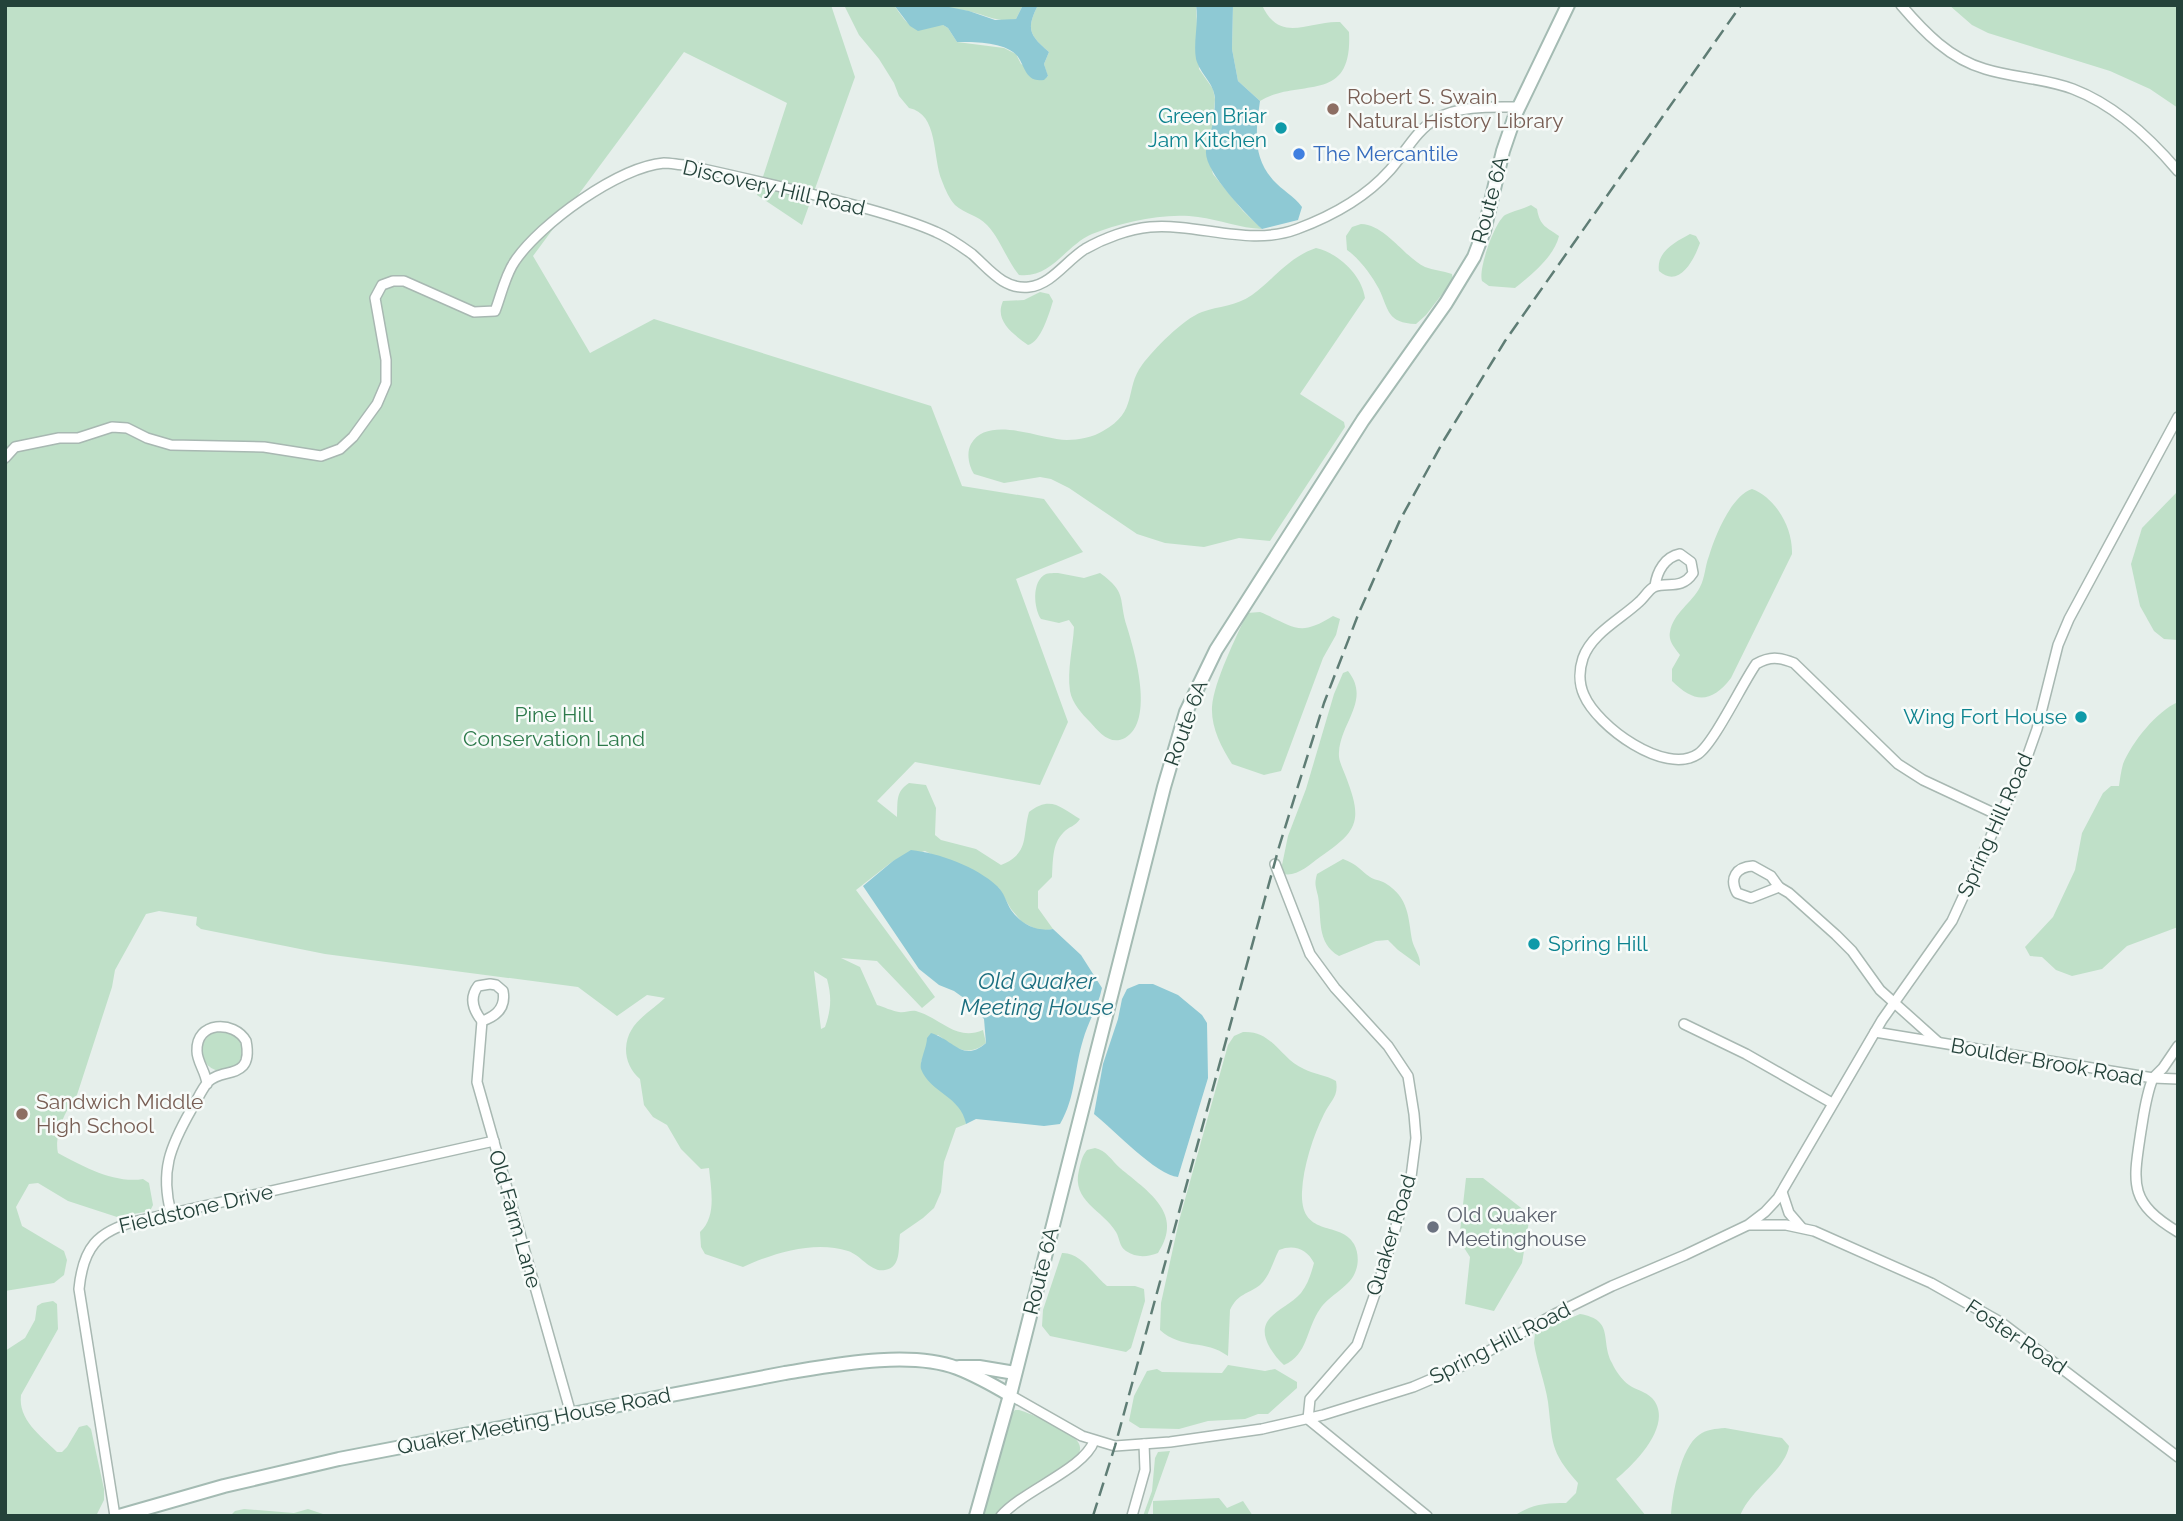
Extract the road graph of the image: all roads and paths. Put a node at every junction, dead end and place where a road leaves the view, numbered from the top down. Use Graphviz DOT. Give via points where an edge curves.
graph roads {
  1 [pos="1569,5"];
  2 [pos="1901,5"];
  3 [pos="1519,107"];
  4 [pos="2178,171"];
  5 [pos="2178,417"];
  6 [pos="5,458"];
  7 [pos="1654,586"];
  8 [pos="2000,816"];
  9 [pos="1275,864"];
  10 [pos="1779,887"];
  11 [pos="1894,1004"];
  12 [pos="482,1021"];
  13 [pos="1684,1024"];
  14 [pos="1875,1032"];
  15 [pos="1938,1042"];
  16 [pos="2178,1046"];
  17 [pos="2153,1078"];
  18 [pos="2178,1080"];
  19 [pos="207,1084"];
  20 [pos="1832,1103"];
  21 [pos="494,1141"];
  22 [pos="1782,1192"];
  23 [pos="172,1213"];
  24 [pos="1748,1225"];
  25 [pos="1801,1227"];
  26 [pos="2178,1233"];
  27 [pos="955,1367"];
  28 [pos="1015,1373"];
  29 [pos="1010,1395"];
  30 [pos="570,1414"];
  31 [pos="1308,1419"];
  32 [pos="1094,1441"];
  33 [pos="1144,1444"];
  34 [pos="2178,1457"];
  35 [pos="117,1516"];
  36 [pos="976,1516"];
  37 [pos="1001,1516"];
  38 [pos="1132,1516"];
  39 [pos="1427,1516"];
  1 -- 3 [label="main road, Route 6A"];
  2 -- 4 [label="street" via="1938,44 1972,65 2053,82 2098,101 2137,129"];
  3 -- 6 [label="street, Discovery Hill Road" via="1468,109 1436,118 1371,188 1295,230 1262,236 1184,227 1132,231 1086,248 1048,279 1028,288 993,276 972,254 919,224 841,201 665,163 631,172 545,226 513,263 495,311 474,312 404,281 382,285 375,298 386,383 377,404 340,449 321,456 264,447 172,445 112,427 78,438 15,447"];
  3 -- 28 [label="main road, Route 6A" via="1484,231 1465,273 1363,420 1232,624 1186,712"];
  5 -- 8 [label="street, Spring Hill Road" via="2069,619 2033,739"];
  7 -- 7 [label="street" via="1670,557 1681,554 1691,562 1689,579"];
  7 -- 8 [label="street" via="1589,646 1580,671 1590,705 1643,750 1674,760 1696,755 1713,736 1756,664 1780,657 1794,663 1898,764"];
  8 -- 11 [label="street, Spring Hill Road" via="1952,921"];
  9 -- 31 [label="street, Quaker Road" via="1310,954 1408,1076 1416,1138 1411,1177 1357,1345 1310,1399"];
  10 -- 10 [label="street, Boulder Brook Road" via="1758,897 1743,897 1732,884 1739,869 1753,866 1771,876"];
  10 -- 11 [label="street, Boulder Brook Road" via="1836,935"];
  11 -- 14 [label="street, Spring Hill Road"];
  11 -- 15 [label="street, Boulder Brook Road"];
  12 -- 21 [label="street, Old Farm Lane" via="477,1082"];
  13 -- 20 [label="street"];
  14 -- 15 [label="street, Boulder Brook Road"];
  14 -- 20 [label="street, Spring Hill Road"];
  15 -- 17 [label="street, Boulder Brook Road"];
  16 -- 17 [label="street"];
  17 -- 18 [label="street"];
  17 -- 26 [label="street, Boulder Brook Road" via="2136,1185 2151,1214"];
  19 -- 19 [label="street" via="239,1069 247,1058 246,1041 234,1029 218,1026 200,1039 197,1054"];
  19 -- 23 [label="street" via="168,1159 166,1186"];
  20 -- 22 [label="street, Spring Hill Road"];
  21 -- 23 [label="street, Fieldstone Drive"];
  21 -- 30 [label="street, Old Farm Lane"];
  22 -- 24 [label="street, Spring Hill Road"];
  22 -- 25 [label="street" via="1788,1213"];
  23 -- 35 [label="street, Fieldstone Drive" via="104,1233 92,1244 80,1272 79,1289"];
  24 -- 25 [label="street, Foster Road"];
  24 -- 31 [label="street, Spring Hill Road" via="1555,1314 1462,1366 1390,1395"];
  25 -- 34 [label="street, Foster Road" via="1931,1283 2002,1323"];
  27 -- 28 [label="main road, Quaker Meeting House Road"];
  27 -- 29 [label="main road, Quaker Meeting House Road"];
  27 -- 30 [label="main road, Quaker Meeting House Road" via="904,1360 843,1364"];
  28 -- 29 [label="main road, Route 6A"];
  29 -- 32 [label="street, Spring Hill Road"];
  29 -- 36 [label="main road, Route 6A"];
  30 -- 35 [label="main road, Quaker Meeting House Road" via="298,1468"];
  31 -- 33 [label="street, Spring Hill Road" via="1221,1437"];
  31 -- 39 [label="street"];
  32 -- 33 [label="street, Spring Hill Road" via="1115,1446"];
  32 -- 37 [label="street" via="1086,1456 1016,1501"];
  33 -- 38 [label="street" via="1145,1470"];
}
